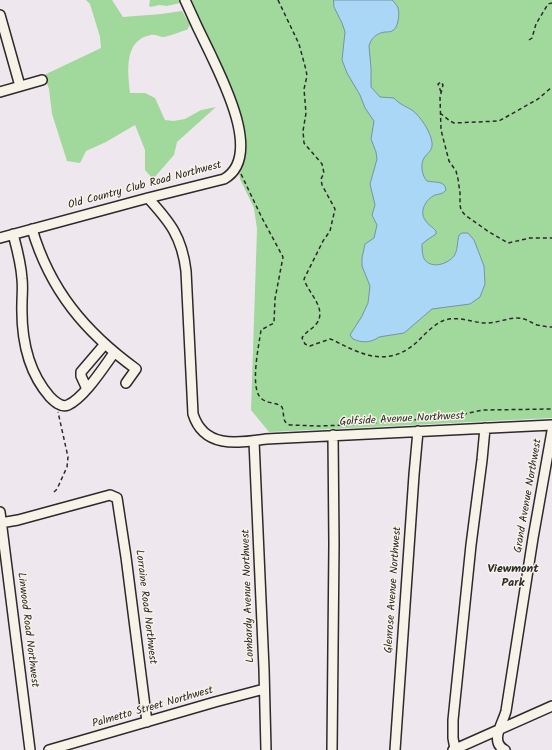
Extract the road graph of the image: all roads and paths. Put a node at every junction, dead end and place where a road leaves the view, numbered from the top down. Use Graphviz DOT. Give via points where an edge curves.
graph roads {
  1 [pos="185,0"];
  2 [pos="278,0"];
  3 [pos="552,4"];
  4 [pos="0,15"];
  5 [pos="529,40"];
  6 [pos="42,80"];
  7 [pos="20,86"];
  8 [pos="552,87"];
  9 [pos="0,92"];
  10 [pos="440,92"];
  11 [pos="440,113"];
  12 [pos="241,170"];
  13 [pos="148,198"];
  14 [pos="32,229"];
  15 [pos="13,234"];
  16 [pos="0,238"];
  17 [pos="552,238"];
  18 [pos="552,327"];
  19 [pos="105,344"];
  20 [pos="114,353"];
  21 [pos="126,383"];
  22 [pos="87,389"];
  23 [pos="55,402"];
  24 [pos="552,409"];
  25 [pos="552,425"];
  26 [pos="485,428"];
  27 [pos="418,431"];
  28 [pos="552,431"];
  29 [pos="333,435"];
  30 [pos="254,441"];
  31 [pos="54,492"];
  32 [pos="0,512"];
  33 [pos="1,523"];
  34 [pos="264,690"];
  35 [pos="552,706"];
  36 [pos="147,722"];
  37 [pos="500,730"];
  38 [pos="454,749"];
  39 [pos="30,750"];
  40 [pos="49,750"];
  41 [pos="266,750"];
  42 [pos="332,750"];
  43 [pos="395,750"];
  44 [pos="505,750"];
  1 -- 13 [label="street, Old Country Club Road Northwest" via="232,104 240,140 238,161 234,172 224,179"];
  2 -- 18 [label="path" via="299,44 306,70 304,143 322,164 322,185 334,209 330,232 304,279 317,304 320,317 303,336 305,344 314,346 330,339 359,353 384,356 403,352 430,329 446,320 460,318 492,323 516,318"];
  3 -- 5 [label="path" via="547,6"];
  4 -- 7 [label="street"];
  6 -- 7 [label="street"];
  7 -- 9 [label="street"];
  8 -- 11 [label="path" via="535,102 496,122 454,123"];
  10 -- 11 [label="path"];
  11 -- 17 [label="path" via="442,137 449,161 456,171 461,210 465,215 508,243 530,238"];
  12 -- 24 [label="path" via="245,184 283,257 274,299 274,323 261,330 256,380 259,396 282,407 286,423 320,426 432,419 492,409"];
  13 -- 14 [label="street, Old Country Club Road Northwest"];
  13 -- 30 [label="street, Golfside Avenue Northwest" via="166,216 184,258 193,414 196,422 212,438 235,442"];
  14 -- 15 [label="street, Old Country Club Road Northwest"];
  14 -- 19 [label="street" via="44,261 62,296 80,320"];
  15 -- 16 [label="street, Old Country Club Road Northwest"];
  15 -- 23 [label="street" via="20,261 22,326 27,352 36,378"];
  19 -- 20 [label="street"];
  19 -- 22 [label="street" via="81,372"];
  20 -- 21 [label="street" via="136,369"];
  20 -- 22 [label="street"];
  22 -- 23 [label="street" via="67,406"];
  23 -- 31 [label="path" via="68,462"];
  25 -- 26 [label="street, Golfside Avenue Northwest"];
  26 -- 27 [label="street, Golfside Avenue Northwest"];
  26 -- 38 [label="street" via="453,720"];
  27 -- 29 [label="street, Golfside Avenue Northwest"];
  27 -- 43 [label="street, Glenrose Avenue Northwest"];
  28 -- 37 [label="street, Grand Avenue Northwest" via="506,711"];
  29 -- 30 [label="street, Golfside Avenue Northwest"];
  29 -- 42 [label="street"];
  30 -- 34 [label="street, Lombardy Avenue Northwest"];
  32 -- 33 [label="street, Linwood Road Northwest"];
  33 -- 36 [label="street, Lorraine Road Northwest" via="110,495 119,501"];
  33 -- 39 [label="street, Linwood Road Northwest"];
  34 -- 36 [label="street, Palmetto Street Northwest"];
  34 -- 41 [label="street, Lombardy Avenue Northwest"];
  35 -- 37 [label="street"];
  36 -- 40 [label="street, Palmetto Street Northwest"];
  37 -- 38 [label="street"];
  37 -- 44 [label="street" via="497,740"];
}
